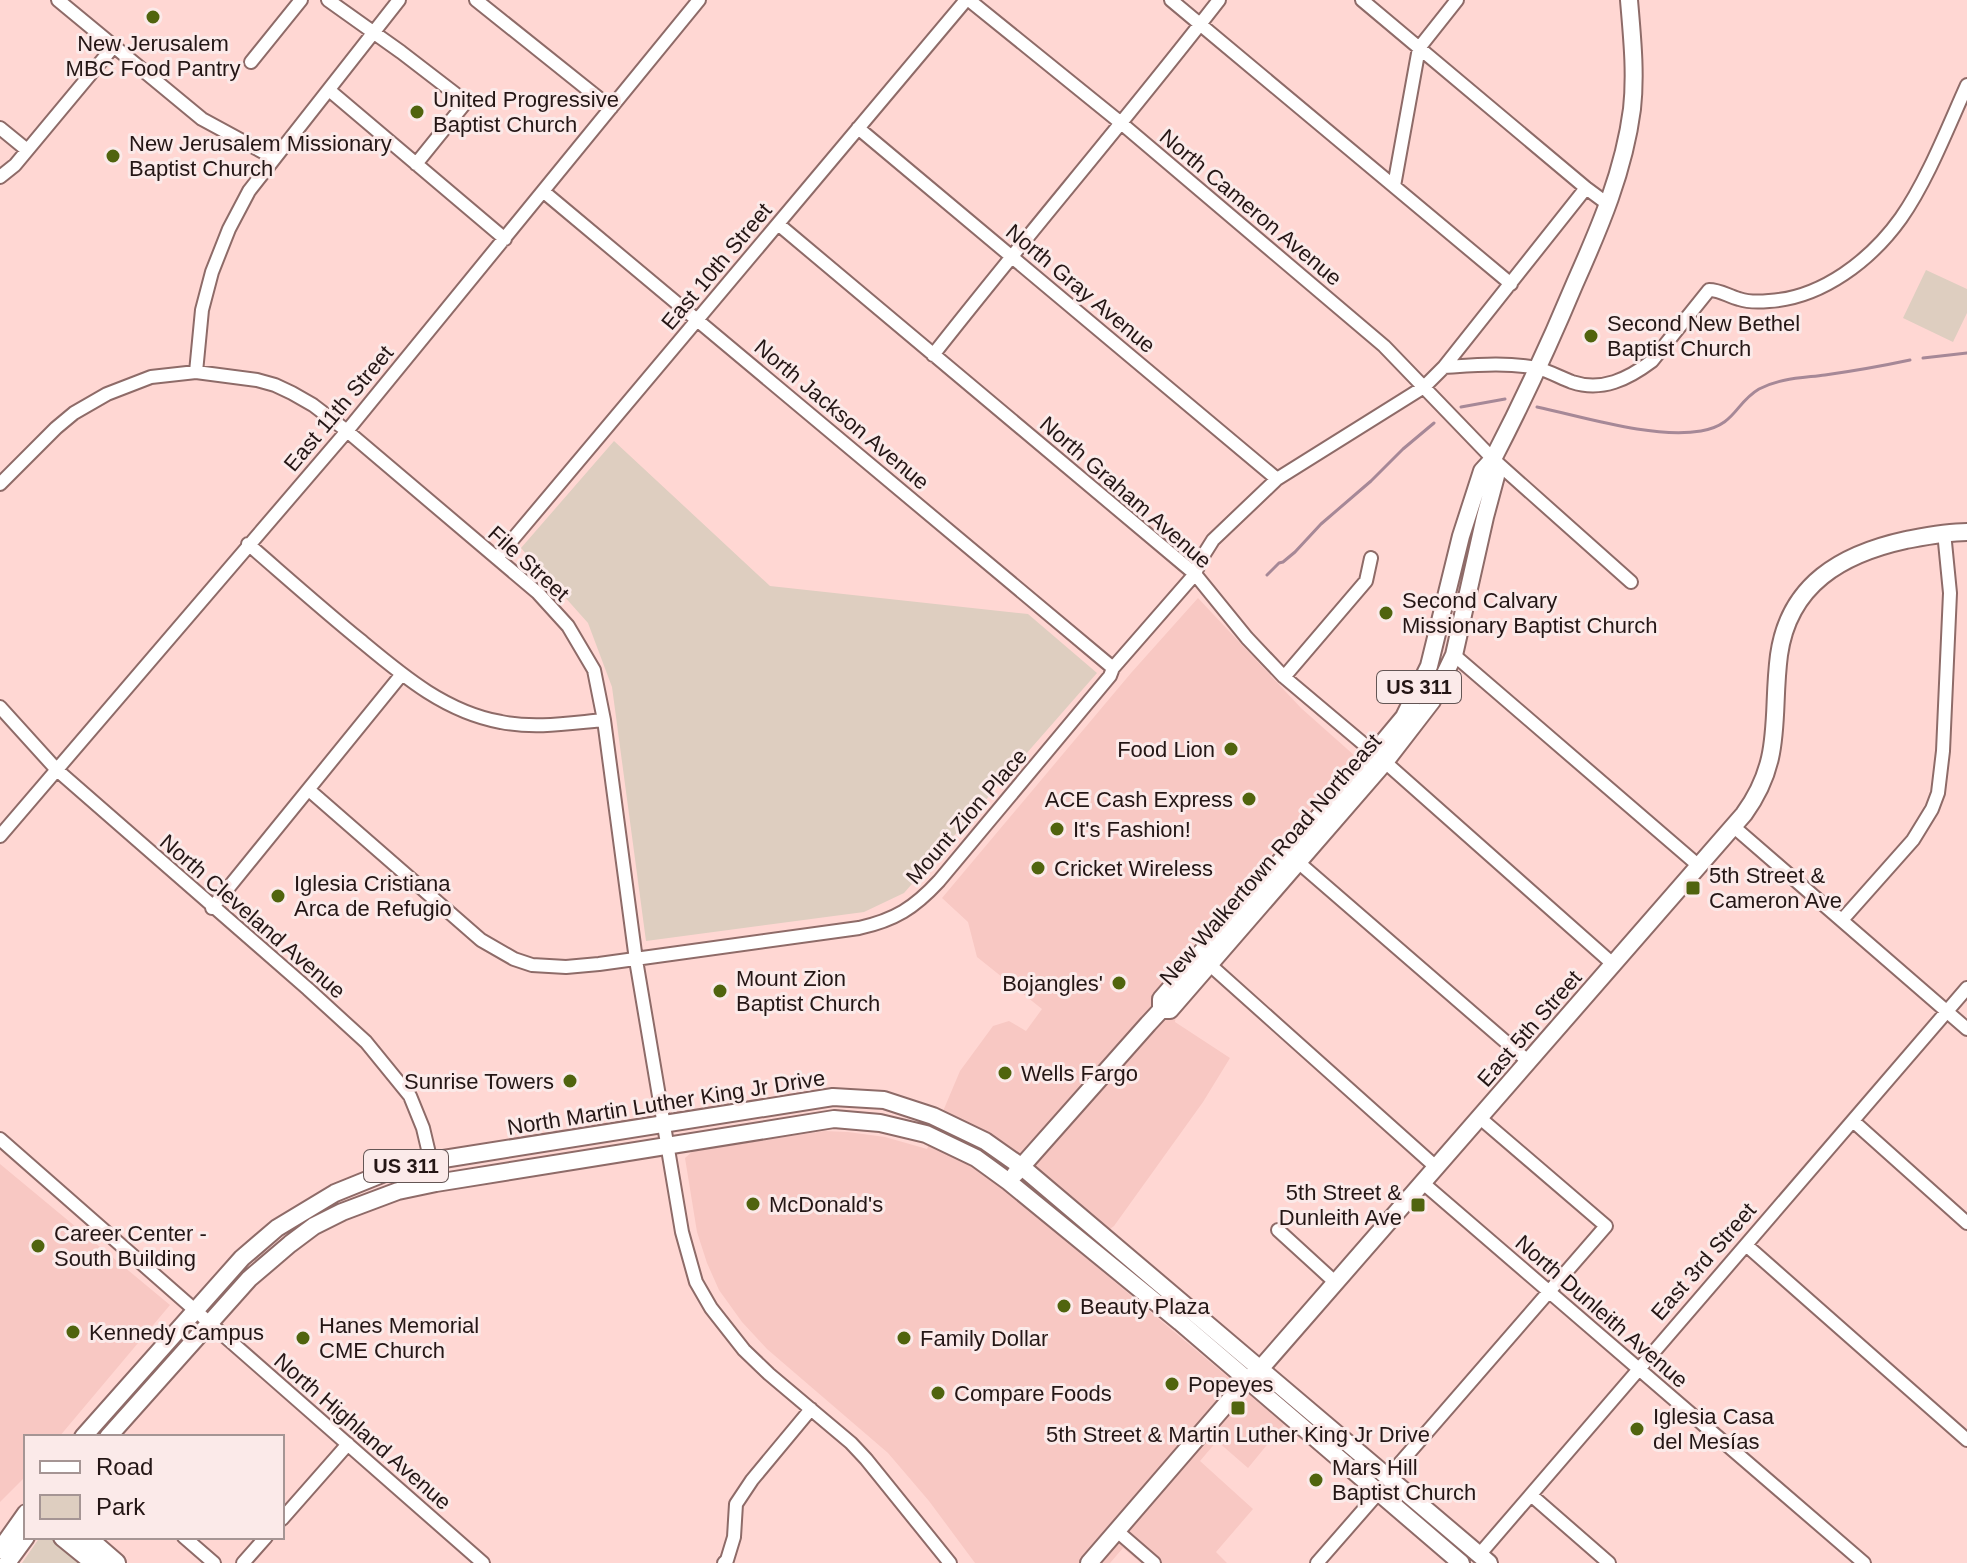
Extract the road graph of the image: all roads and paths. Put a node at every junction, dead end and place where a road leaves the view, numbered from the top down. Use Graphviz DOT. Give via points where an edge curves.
graph roads {
  1 [pos="58,0"];
  2 [pos="301,0"];
  3 [pos="328,0"];
  4 [pos="399,0"];
  5 [pos="476,0"];
  6 [pos="699,0"];
  7 [pos="967,0"];
  8 [pos="1171,0"];
  9 [pos="1219,0"];
  10 [pos="1362,0"];
  11 [pos="1457,0"];
  12 [pos="1629,0"];
  13 [pos="1200,24"];
  14 [pos="373,33"];
  15 [pos="114,46"];
  16 [pos="1419,48"];
  17 [pos="251,62"];
  18 [pos="1967,85"];
  19 [pos="329,90"];
  20 [pos="611,108"];
  21 [pos="1121,123"];
  22 [pos="0,128"];
  23 [pos="858,128"];
  24 [pos="27,150"];
  25 [pos="274,158"];
  26 [pos="416,164"];
  27 [pos="0,177"];
  28 [pos="1394,186"];
  29 [pos="1586,188"];
  30 [pos="544,192"];
  31 [pos="1609,205"];
  32 [pos="778,224"];
  33 [pos="505,239"];
  34 [pos="1011,256"];
  35 [pos="1511,284"];
  36 [pos="698,319"];
  37 [pos="933,355"];
  38 [pos="1444,367"];
  39 [pos="1539,368"];
  40 [pos="196,372"];
  41 [pos="1424,387"];
  42 [pos="347,431"];
  43 [pos="1493,459"];
  44 [pos="1277,479"];
  45 [pos="0,484"];
  46 [pos="1967,521"];
  47 [pos="1944,532"];
  48 [pos="1967,532"];
  49 [pos="248,544"];
  50 [pos="497,558"];
  51 [pos="1371,558"];
  52 [pos="1453,568"];
  53 [pos="1195,574"];
  54 [pos="1631,582"];
  55 [pos="1454,655"];
  56 [pos="1113,668"];
  57 [pos="402,674"];
  58 [pos="1284,677"];
  59 [pos="0,707"];
  60 [pos="604,720"];
  61 [pos="1380,757"];
  62 [pos="57,770"];
  63 [pos="309,790"];
  64 [pos="1734,827"];
  65 [pos="0,836"];
  66 [pos="1298,862"];
  67 [pos="1699,866"];
  68 [pos="212,908"];
  69 [pos="1842,920"];
  70 [pos="636,960"];
  71 [pos="1209,964"];
  72 [pos="1614,965"];
  73 [pos="1967,988"];
  74 [pos="1161,1010"];
  75 [pos="1947,1011"];
  76 [pos="1967,1029"];
  77 [pos="1529,1062"];
  78 [pos="1480,1118"];
  79 [pos="1853,1121"];
  80 [pos="663,1123"];
  81 [pos="0,1139"];
  82 [pos="667,1146"];
  83 [pos="431,1161"];
  84 [pos="1022,1167"];
  85 [pos="1437,1168"];
  86 [pos="1009,1182"];
  87 [pos="436,1183"];
  88 [pos="1423,1183"];
  89 [pos="1967,1223"];
  90 [pos="1278,1230"];
  91 [pos="1746,1245"];
  92 [pos="1336,1283"];
  93 [pos="1548,1291"];
  94 [pos="195,1311"];
  95 [pos="209,1323"];
  96 [pos="1261,1368"];
  97 [pos="1639,1369"];
  98 [pos="1247,1380"];
  99 [pos="811,1409"];
  100 [pos="85,1435"];
  101 [pos="110,1435"];
  102 [pos="1967,1440"];
  103 [pos="348,1444"];
  104 [pos="1388,1477"];
  105 [pos="1379,1492"];
  106 [pos="1531,1495"];
  107 [pos="24,1516"];
  108 [pos="284,1517"];
  109 [pos="1117,1531"];
  110 [pos="25,1539"];
  111 [pos="65,1539"];
  112 [pos="88,1539"];
  113 [pos="186,1539"];
  114 [pos="264,1539"];
  115 [pos="0,1550"];
  116 [pos="1481,1560"];
  117 [pos="7,1563"];
  118 [pos="95,1563"];
  119 [pos="116,1563"];
  120 [pos="214,1563"];
  121 [pos="243,1563"];
  122 [pos="483,1563"];
  123 [pos="724,1563"];
  124 [pos="950,1563"];
  125 [pos="1089,1563"];
  126 [pos="1154,1563"];
  127 [pos="1317,1563"];
  128 [pos="1461,1563"];
  129 [pos="1609,1563"];
  130 [pos="1864,1563"];
  1 -- 15 [label="street"];
  2 -- 17 [label="street"];
  3 -- 14 [label="street"];
  4 -- 14 [label="street"];
  5 -- 20 [label="street"];
  6 -- 20 [label="street, East 11th Street"];
  7 -- 21 [label="street, North Cameron Avenue"];
  7 -- 23 [label="street, East 10th Street"];
  8 -- 13 [label="street"];
  9 -- 13 [label="street"];
  10 -- 16 [label="street"];
  11 -- 16 [label="street"];
  12 -- 31 [label="main road, New Walkertown Road Northeast / US 311" via="1632,110"];
  13 -- 21 [label="street"];
  13 -- 28 [label="street"];
  14 -- 19 [label="street"];
  14 -- 26 [label="street" via="466,102"];
  15 -- 24 [label="street"];
  15 -- 25 [label="street" via="202,119"];
  16 -- 28 [label="street"];
  16 -- 29 [label="street"];
  18 -- 39 [label="street" via="1901,217 1840,276 1779,300 1741,300 1709,290 1652,361 1607,385 1588,386"];
  19 -- 25 [label="street"];
  19 -- 26 [label="street"];
  20 -- 30 [label="street, East 11th Street"];
  21 -- 34 [label="street"];
  21 -- 41 [label="street, North Cameron Avenue" via="1384,346"];
  22 -- 24 [label="street"];
  23 -- 32 [label="street, East 10th Street"];
  23 -- 34 [label="street, North Gray Avenue"];
  24 -- 27 [label="street"];
  25 -- 40 [label="street" via="249,191 212,272"];
  26 -- 33 [label="street"];
  28 -- 35 [label="street"];
  29 -- 31 [label="street"];
  29 -- 35 [label="street, Mount Zion Place"];
  30 -- 33 [label="street, East 11th Street"];
  30 -- 36 [label="street, North Jackson Avenue"];
  31 -- 39 [label="main road, New Walkertown Road Northeast / US 311"];
  32 -- 36 [label="street, East 10th Street"];
  32 -- 37 [label="street, North Graham Avenue"];
  33 -- 42 [label="street, East 11th Street"];
  34 -- 37 [label="street"];
  34 -- 44 [label="street, North Gray Avenue"];
  35 -- 38 [label="street, Mount Zion Place"];
  36 -- 50 [label="street, East 10th Street"];
  36 -- 56 [label="street, North Jackson Avenue"];
  37 -- 53 [label="street, North Graham Avenue"];
  38 -- 39 [label="street"];
  38 -- 41 [label="street, Mount Zion Place"];
  39 -- 43 [label="main road, New Walkertown Road Northeast / US 311"];
  40 -- 42 [label="street, File Street" via="275,385"];
  40 -- 45 [label="street, File Street" via="151,377 90,402"];
  41 -- 43 [label="street, North Cameron Avenue"];
  41 -- 44 [label="street, Mount Zion Place"];
  42 -- 49 [label="street, East 11th Street"];
  42 -- 50 [label="street, File Street"];
  43 -- 52 [label="main road, New Walkertown Road Northeast / US 311" via="1482,471"];
  43 -- 54 [label="street, North Cameron Avenue"];
  43 -- 55 [label="main road, New Walkertown Road Northeast / US 311" via="1496,476"];
  44 -- 53 [label="street, Mount Zion Place" via="1213,540"];
  46 -- 47 [label="main road, East 5th Street"];
  47 -- 48 [label="main road, East 5th Street"];
  47 -- 64 [label="main road, East 5th Street" via="1890,544 1831,568 1798,602 1780,645 1768,769 1758,794"];
  47 -- 69 [label="street" via="1950,593 1938,793 1913,840"];
  49 -- 57 [label="street"];
  49 -- 62 [label="street, East 11th Street"];
  50 -- 60 [label="street, File Street" via="568,626 594,670"];
  51 -- 58 [label="street" via="1366,581"];
  52 -- 55 [label="main road" via="1462,576 1448,637"];
  52 -- 61 [label="main road, New Walkertown Road Northeast / US 311" via="1429,666"];
  53 -- 56 [label="street, Mount Zion Place"];
  53 -- 58 [label="street, North Graham Avenue"];
  55 -- 61 [label="main road, New Walkertown Road Northeast / US 311" via="1432,701"];
  55 -- 67 [label="street"];
  56 -- 70 [label="street, Mount Zion Place" via="912,908 859,928"];
  57 -- 60 [label="street" via="438,698 486,719 524,725"];
  57 -- 63 [label="street"];
  58 -- 61 [label="street, North Graham Avenue"];
  59 -- 62 [label="street, North Cleveland Avenue"];
  60 -- 70 [label="street, File Street"];
  61 -- 66 [label="main road, New Walkertown Road Northeast / US 311"];
  61 -- 72 [label="street, North Graham Avenue"];
  61 -- 74 [label="main road, New Walkertown Road Northeast / US 311" via="1161,999"];
  62 -- 65 [label="street, East 11th Street"];
  62 -- 68 [label="street, North Cleveland Avenue"];
  63 -- 68 [label="street"];
  63 -- 70 [label="street, Mount Zion Place" via="497,951 547,967"];
  64 -- 67 [label="main road, East 5th Street"];
  64 -- 69 [label="street"];
  66 -- 71 [label="main road, New Walkertown Road Northeast / US 311"];
  66 -- 77 [label="street"];
  67 -- 72 [label="main road, East 5th Street"];
  68 -- 83 [label="street, North Cleveland Avenue" via="366,1042 410,1096"];
  69 -- 75 [label="street"];
  70 -- 80 [label="street, File Street"];
  71 -- 74 [label="main road, New Walkertown Road Northeast / US 311" via="1170,1010"];
  71 -- 85 [label="street"];
  72 -- 77 [label="main road, East 5th Street"];
  73 -- 75 [label="street, East 3rd Street"];
  74 -- 84 [label="main road, New Walkertown Road Northeast / US 311"];
  75 -- 76 [label="street"];
  75 -- 79 [label="street, East 3rd Street"];
  77 -- 78 [label="main road, East 5th Street"];
  78 -- 85 [label="main road, East 5th Street"];
  78 -- 93 [label="street" via="1606,1226"];
  79 -- 89 [label="street"];
  79 -- 91 [label="street, East 3rd Street"];
  80 -- 82 [label="street"];
  80 -- 83 [label="main road, North Martin Luther King Jr Drive / US 311"];
  80 -- 84 [label="main road, North Martin Luther King Jr Drive / US 311" via="833,1097 884,1100 941,1119"];
  81 -- 94 [label="street, North Highland Avenue"];
  82 -- 86 [label="main road, North Martin Luther King Jr Drive / US 311" via="834,1119 880,1123 926,1134 976,1158"];
  82 -- 87 [label="main road, North Martin Luther King Jr Drive / US 311"];
  82 -- 99 [label="street" via="696,1282 744,1350"];
  83 -- 87 [label="street, North Cleveland Avenue"];
  83 -- 94 [label="main road, North Martin Luther King Jr Drive / US 311" via="392,1170 305,1209 242,1258"];
  84 -- 86 [label="main road, New Walkertown Road Northeast / US 311"];
  84 -- 96 [label="main road, North Martin Luther King Jr Drive"];
  85 -- 88 [label="main road, East 5th Street"];
  86 -- 98 [label="main road, North Martin Luther King Jr Drive"];
  87 -- 95 [label="main road, North Martin Luther King Jr Drive / US 311" via="398,1191 314,1226 249,1279"];
  88 -- 92 [label="main road, East 5th Street"];
  88 -- 93 [label="street, North Dunleith Avenue"];
  90 -- 92 [label="street"];
  91 -- 97 [label="street, East 3rd Street"];
  91 -- 102 [label="street"];
  92 -- 96 [label="main road, East 5th Street"];
  93 -- 97 [label="street, North Dunleith Avenue"];
  93 -- 104 [label="street"];
  94 -- 95 [label="street, North Highland Avenue"];
  94 -- 100 [label="main road, North Martin Luther King Jr Drive / US 311"];
  95 -- 101 [label="main road, North Martin Luther King Jr Drive / US 311"];
  95 -- 103 [label="street, North Highland Avenue"];
  96 -- 98 [label="main road, East 5th Street"];
  96 -- 104 [label="main road, North Martin Luther King Jr Drive"];
  97 -- 106 [label="street, East 3rd Street"];
  97 -- 130 [label="street, North Dunleith Avenue"];
  98 -- 105 [label="main road, North Martin Luther King Jr Drive"];
  98 -- 109 [label="main road, East 5th Street"];
  99 -- 123 [label="street" via="736,1504 734,1537"];
  99 -- 124 [label="street" via="866,1459"];
  103 -- 108 [label="street"];
  103 -- 122 [label="street, North Highland Avenue"];
  104 -- 116 [label="main road, North Martin Luther King Jr Drive"];
  105 -- 127 [label="street"];
  105 -- 128 [label="main road, North Martin Luther King Jr Drive"];
  106 -- 116 [label="street, East 3rd Street"];
  106 -- 129 [label="street"];
  107 -- 115 [label="main road"];
  109 -- 125 [label="main road, East 5th Street"];
  109 -- 126 [label="street"];
  110 -- 117 [label="main road"];
  111 -- 118 [label="highway"];
  112 -- 119 [label="highway"];
  113 -- 120 [label="street"];
  114 -- 121 [label="street"];
}
